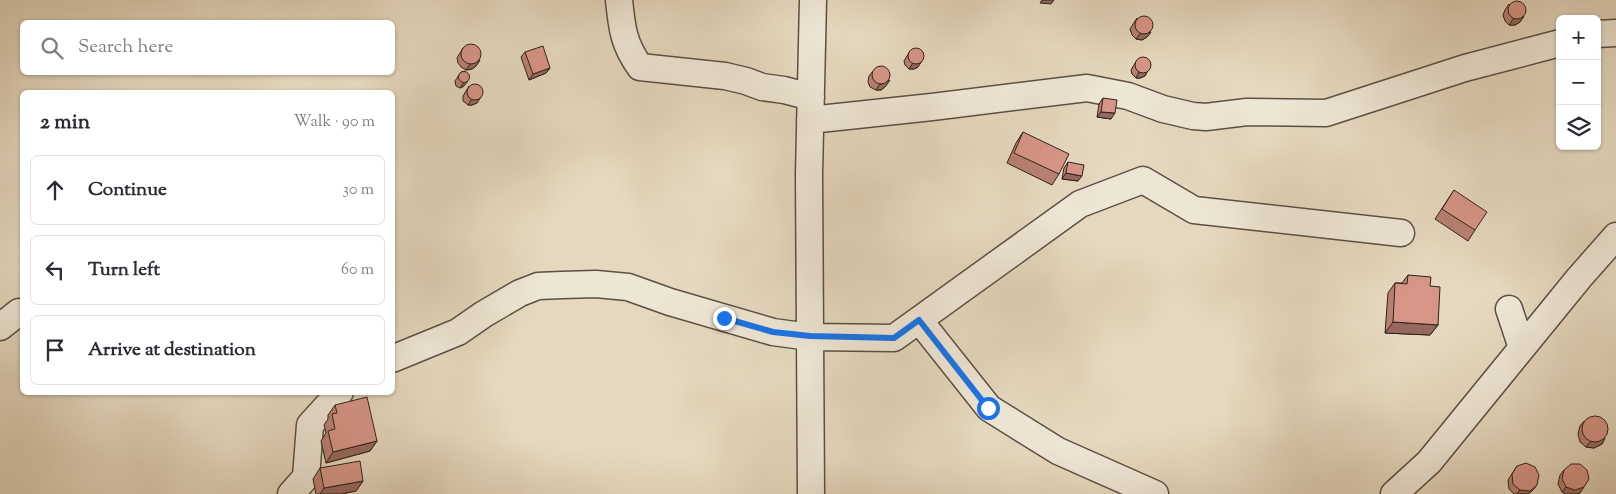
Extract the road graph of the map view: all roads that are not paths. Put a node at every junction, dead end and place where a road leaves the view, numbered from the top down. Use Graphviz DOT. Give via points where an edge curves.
graph roads {
  1 [pos="618,0"];
  2 [pos="813,0"];
  3 [pos="1616,32"];
  4 [pos="1601,34"];
  5 [pos="1556,44"];
  6 [pos="810,109"];
  7 [pos="1401,233"];
  8 [pos="1616,236"];
  9 [pos="1545,319"];
  10 [pos="919,320"];
  11 [pos="810,336"];
  12 [pos="1522,348"];
  13 [pos="395,358"];
  14 [pos="337,395"];
  15 [pos="291,494"];
  16 [pos="810,494"];
  17 [pos="1156,494"];
  18 [pos="1394,494"];
  1 -- 6 [label="street" via="624,37 640,67 725,76 784,90"];
  2 -- 6 [label="street"];
  3 -- 4 [label="street"];
  5 -- 6 [label="street" via="1466,68 1326,113 1247,112 1193,116 1128,96 1087,88 922,108"];
  6 -- 11 [label="street"];
  7 -- 10 [label="street" via="1194,210 1143,180 1080,204"];
  8 -- 9 [label="street"];
  9 -- 12 [label="street"];
  9 -- 12 [label="street" via="1509,309"];
  10 -- 11 [label="street" via="894,338"];
  10 -- 17 [label="street" via="988,408 1058,451"];
  11 -- 13 [label="street" via="773,332 628,287 596,284 538,286 520,293 458,332"];
  11 -- 16 [label="street"];
  12 -- 18 [label="street" via="1429,462"];
  14 -- 15 [label="street" via="310,425 306,477"];
}
